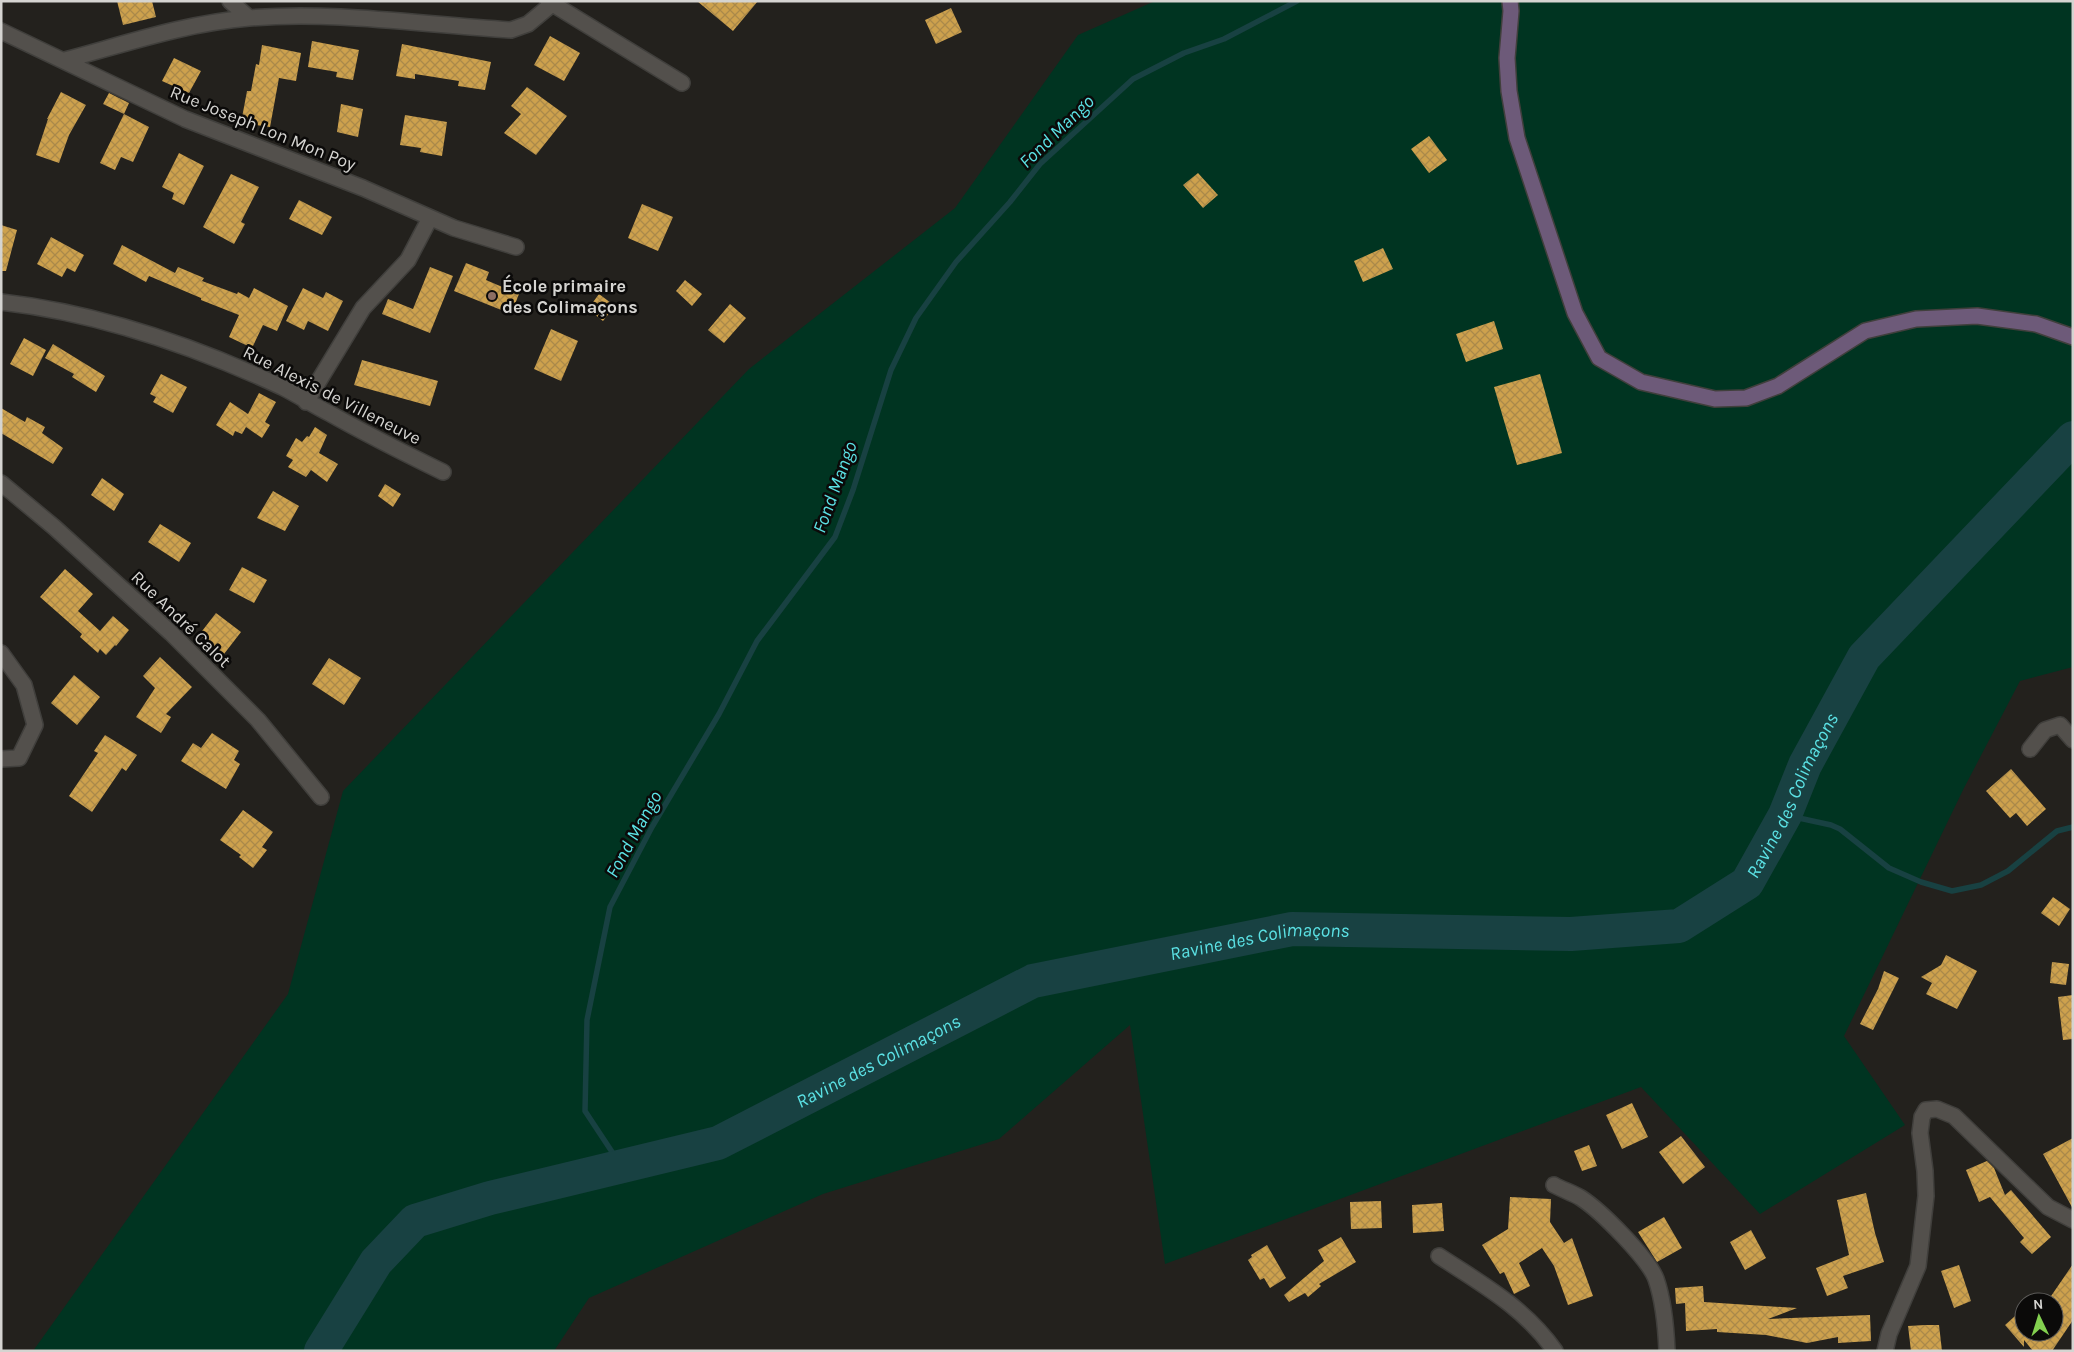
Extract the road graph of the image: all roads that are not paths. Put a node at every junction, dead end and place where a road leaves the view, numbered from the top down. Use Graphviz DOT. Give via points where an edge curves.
graph roads {
  1 [pos="230,1"];
  2 [pos="1510,1"];
  3 [pos="550,3"];
  4 [pos="249,18"];
  5 [pos="1,31"];
  6 [pos="65,60"];
  7 [pos="682,83"];
  8 [pos="430,218"];
  9 [pos="516,247"];
  10 [pos="1,302"];
  11 [pos="2073,337"];
  12 [pos="306,402"];
  13 [pos="443,472"];
  14 [pos="1,483"];
  15 [pos="1,653"];
  16 [pos="2073,740"];
  17 [pos="2030,748"];
  18 [pos="1,759"];
  19 [pos="321,797"];
  20 [pos="1554,1186"];
  21 [pos="2073,1220"];
  22 [pos="1439,1256"];
  23 [pos="1555,1351"];
  24 [pos="1667,1351"];
  25 [pos="1885,1351"];
  1 -- 4 [label="street"];
  2 -- 11 [label="main road" via="1509,91 1517,138 1575,313 1599,358 1641,382 1715,400 1746,398 1778,386 1865,331 1916,319 1977,316 2036,324"];
  3 -- 4 [label="street" via="528,24 510,30 349,16"];
  3 -- 7 [label="street"];
  4 -- 6 [label="street" via="186,28"];
  5 -- 6 [label="street, Rue Joseph Lon Mon Poy"];
  6 -- 8 [label="street, Rue Joseph Lon Mon Poy" via="185,118"];
  8 -- 9 [label="street, Rue Joseph Lon Mon Poy"];
  8 -- 12 [label="street" via="408,260 363,308"];
  10 -- 12 [label="street, Rue Alexis de Villeneuve" via="46,307 142,332 217,358 285,388"];
  12 -- 13 [label="street, Rue Alexis de Villeneuve"];
  14 -- 19 [label="street, Rue André Calot" via="171,633 258,720"];
  15 -- 18 [label="street" via="24,685 35,726 19,758"];
  16 -- 17 [label="street" via="2060,725 2045,730"];
  20 -- 24 [label="street" via="1581,1198 1606,1218 1656,1278 1665,1319"];
  21 -- 25 [label="street" via="2048,1207 1954,1116 1937,1109 1926,1110 1920,1133 1926,1196 1918,1266 1888,1334"];
  22 -- 23 [label="street" via="1517,1308 1542,1332"];
}
